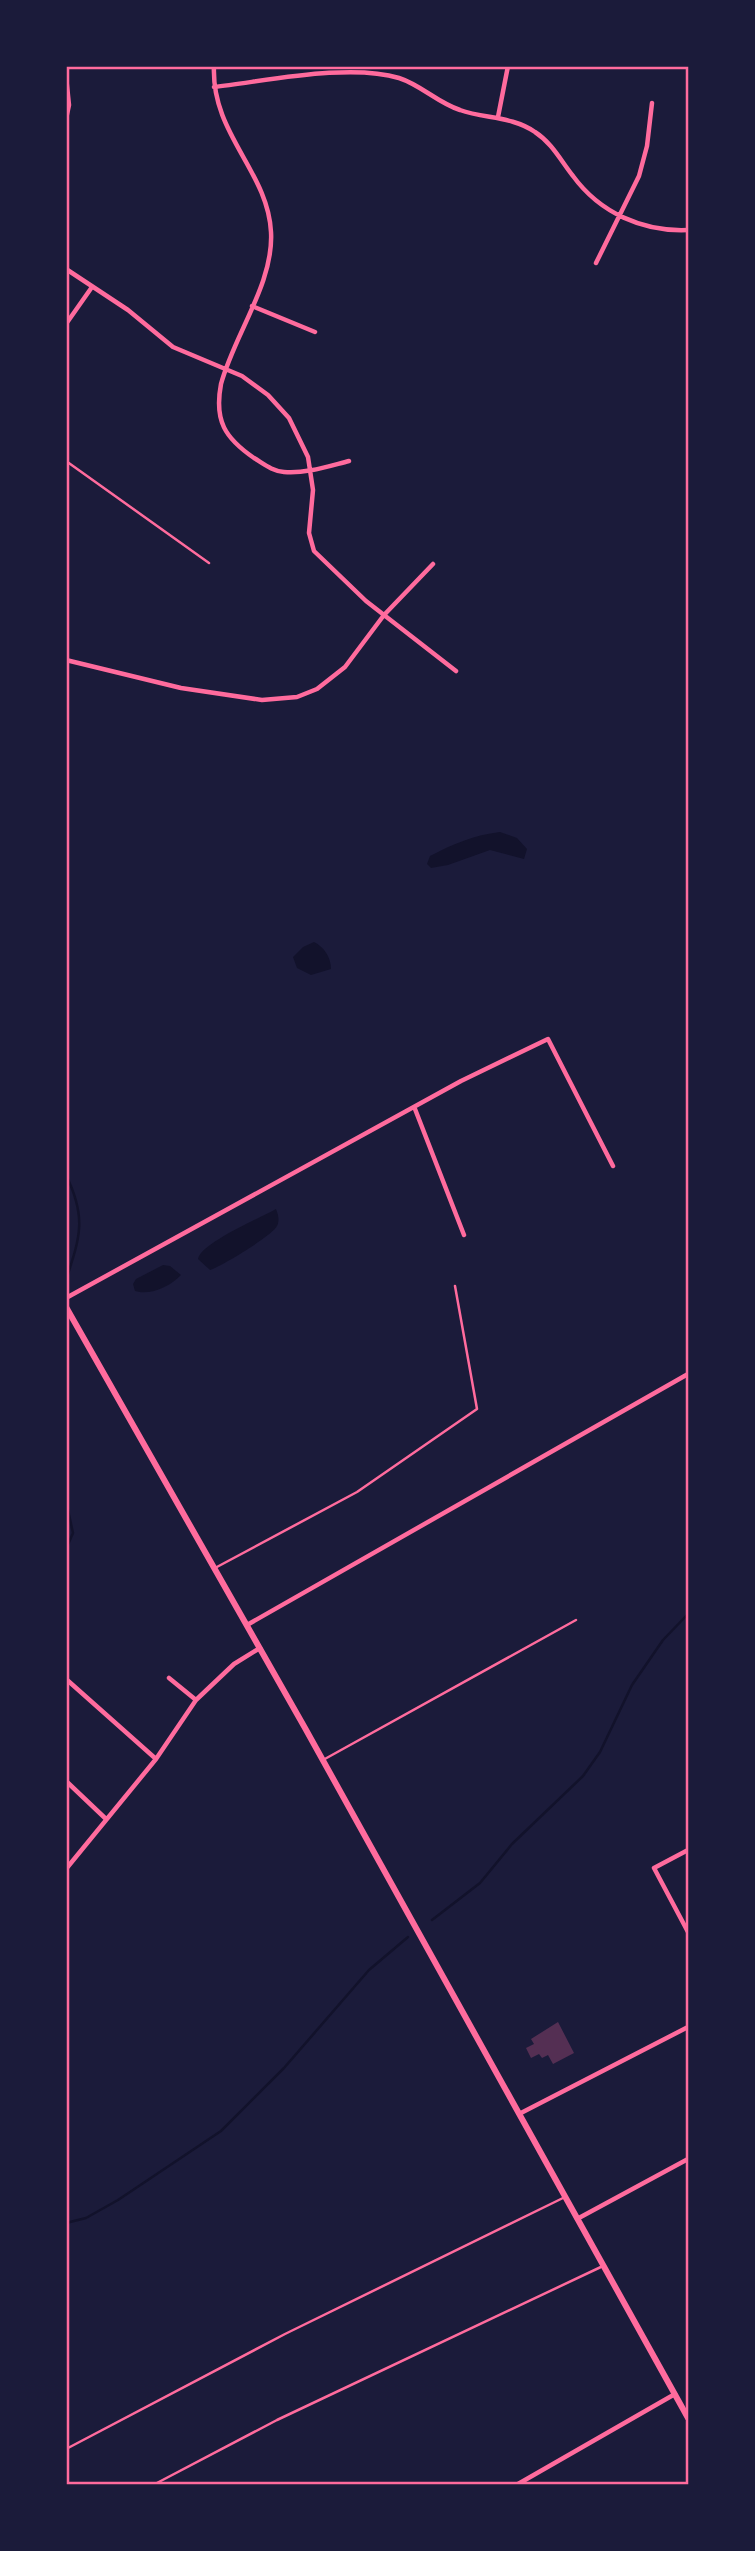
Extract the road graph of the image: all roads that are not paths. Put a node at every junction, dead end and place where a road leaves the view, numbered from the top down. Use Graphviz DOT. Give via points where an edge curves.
graph roads {
  1 [pos="214,66"];
  2 [pos="509,66"];
  3 [pos="66,76"];
  4 [pos="215,87"];
  5 [pos="652,103"];
  6 [pos="498,117"];
  7 [pos="66,118"];
  8 [pos="621,216"];
  9 [pos="688,230"];
  10 [pos="597,263"];
  11 [pos="66,269"];
  12 [pos="92,287"];
  13 [pos="252,306"];
  14 [pos="66,324"];
  15 [pos="315,332"];
  16 [pos="226,368"];
  17 [pos="66,461"];
  18 [pos="349,461"];
  19 [pos="310,469"];
  20 [pos="209,563"];
  21 [pos="433,564"];
  22 [pos="384,615"];
  23 [pos="66,660"];
  24 [pos="456,671"];
  25 [pos="415,1108"];
  26 [pos="613,1166"];
  27 [pos="464,1235"];
  28 [pos="455,1286"];
  29 [pos="66,1298"];
  30 [pos="66,1307"];
  31 [pos="688,1374"];
  32 [pos="215,1568"];
  33 [pos="576,1620"];
  34 [pos="247,1625"];
  35 [pos="260,1648"];
  36 [pos="169,1678"];
  37 [pos="66,1679"];
  38 [pos="196,1700"];
  39 [pos="156,1759"];
  40 [pos="323,1760"];
  41 [pos="66,1781"];
  42 [pos="106,1819"];
  43 [pos="688,1850"];
  44 [pos="66,1869"];
  45 [pos="688,1932"];
  46 [pos="688,2027"];
  47 [pos="519,2114"];
  48 [pos="688,2160"];
  49 [pos="565,2197"];
  50 [pos="577,2219"];
  51 [pos="603,2266"];
  52 [pos="675,2394"];
  53 [pos="688,2418"];
  54 [pos="68,2448"];
  55 [pos="155,2484"];
  56 [pos="518,2484"];
  1 -- 4 [label="street"];
  2 -- 6 [label="street"];
  3 -- 7 [label="street"];
  4 -- 6 [label="street" via="374,72 402,79 461,111"];
  4 -- 13 [label="street" via="225,124 270,216 269,258"];
  5 -- 8 [label="street" via="643,162"];
  6 -- 8 [label="street" via="536,132 584,189"];
  8 -- 9 [label="street" via="652,227"];
  8 -- 10 [label="street"];
  11 -- 12 [label="street"];
  12 -- 14 [label="street"];
  12 -- 16 [label="street" via="173,347"];
  13 -- 15 [label="street"];
  13 -- 16 [label="street"];
  16 -- 19 [label="street" via="280,406 303,444"];
  16 -- 19 [label="street" via="219,412 231,440 271,469"];
  17 -- 20 [label="lane"];
  18 -- 19 [label="street"];
  19 -- 22 [label="street" via="314,502 309,533 314,551"];
  21 -- 22 [label="street"];
  22 -- 23 [label="street" via="333,678 297,697 262,700 181,688"];
  22 -- 24 [label="street"];
  25 -- 26 [label="street" via="548,1039"];
  25 -- 27 [label="street"];
  25 -- 29 [label="street"];
  28 -- 32 [label="lane" via="477,1409 357,1492"];
  30 -- 32 [label="street"];
  31 -- 34 [label="street"];
  32 -- 34 [label="street"];
  33 -- 40 [label="lane"];
  34 -- 35 [label="street"];
  35 -- 38 [label="street" via="234,1664"];
  35 -- 40 [label="street"];
  36 -- 38 [label="street"];
  37 -- 39 [label="street"];
  38 -- 39 [label="street"];
  39 -- 42 [label="street"];
  40 -- 47 [label="street"];
  41 -- 42 [label="street"];
  42 -- 44 [label="street"];
  43 -- 45 [label="street" via="653,1868"];
  46 -- 47 [label="street"];
  47 -- 49 [label="street"];
  48 -- 50 [label="street"];
  49 -- 50 [label="street"];
  49 -- 54 [label="lane" via="285,2334"];
  50 -- 51 [label="street"];
  51 -- 52 [label="street"];
  51 -- 55 [label="lane" via="277,2420"];
  52 -- 53 [label="street"];
  52 -- 56 [label="street"];
}
